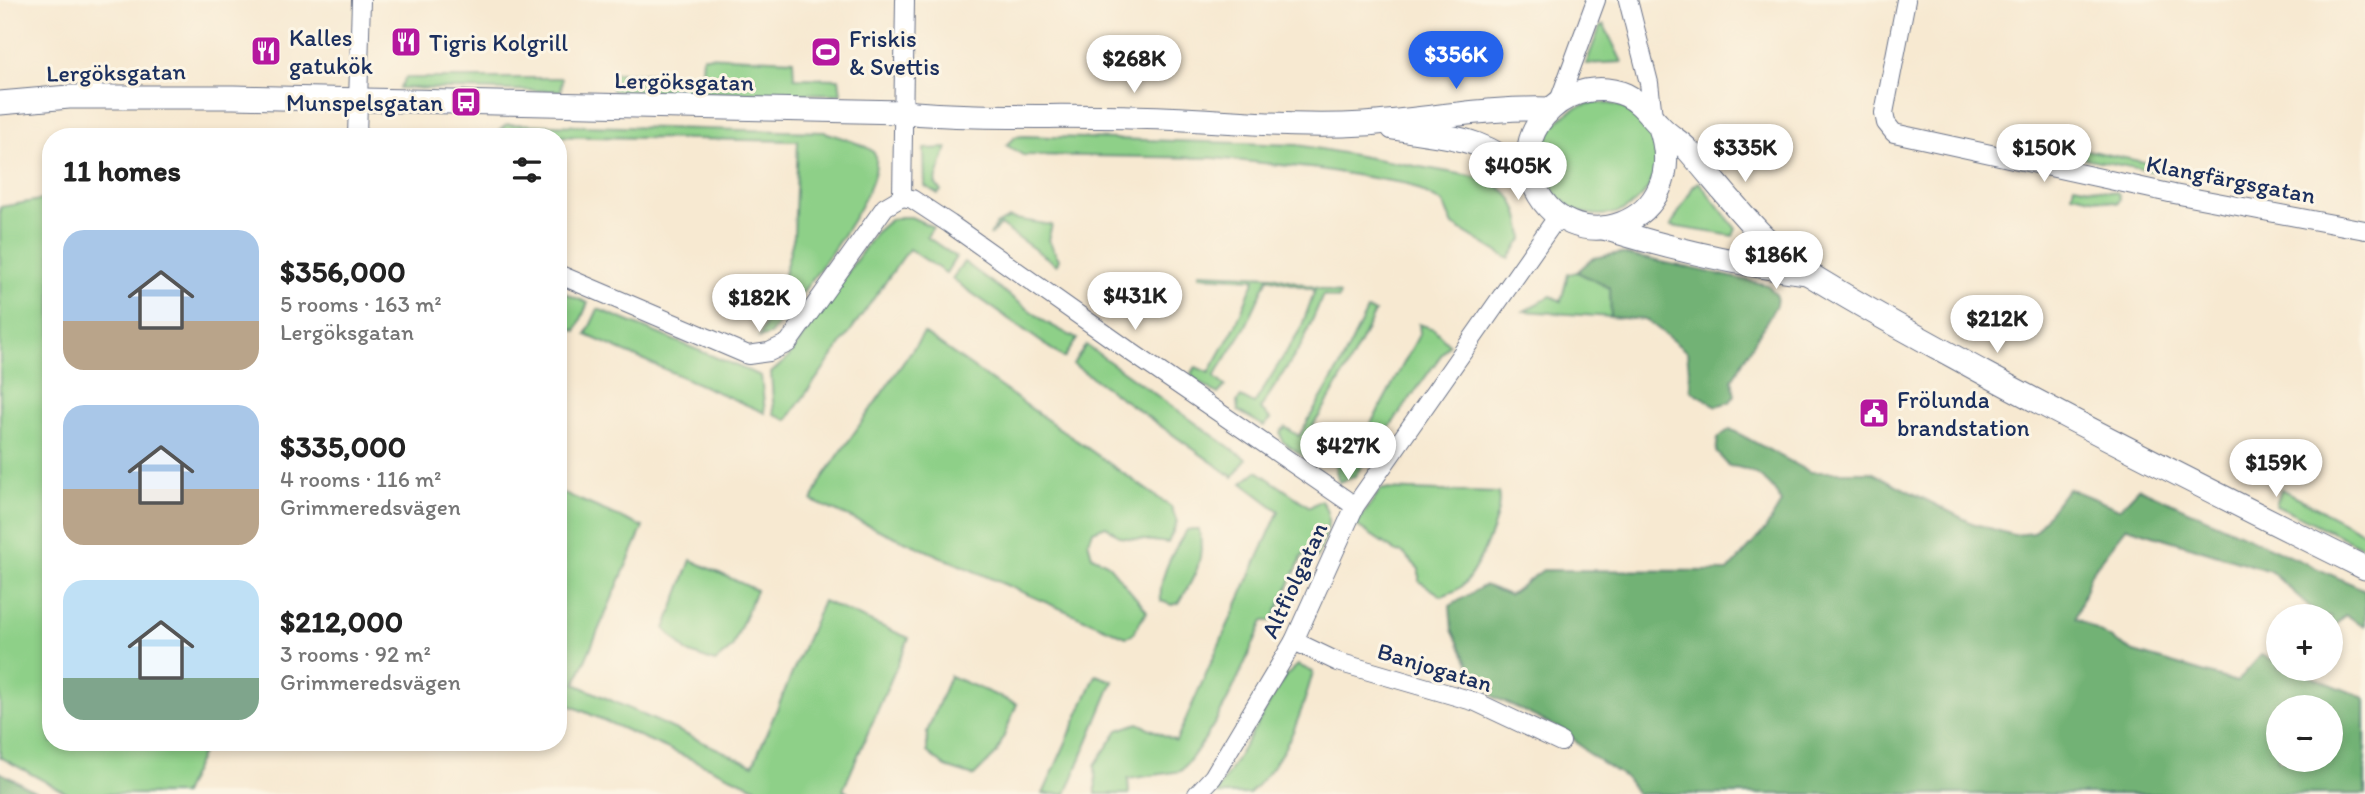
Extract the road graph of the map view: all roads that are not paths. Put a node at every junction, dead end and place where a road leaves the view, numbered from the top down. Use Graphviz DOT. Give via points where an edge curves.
graph roads {
  1 [pos="361,0"];
  2 [pos="905,0"];
  3 [pos="1596,0"];
  4 [pos="1628,0"];
  5 [pos="1906,0"];
  6 [pos="359,99"];
  7 [pos="0,103"];
  8 [pos="1555,105"];
  9 [pos="902,112"];
  10 [pos="1656,121"];
  11 [pos="1366,124"];
  12 [pos="357,128"];
  13 [pos="1531,179"];
  14 [pos="902,197"];
  15 [pos="1558,216"];
  16 [pos="1604,228"];
  17 [pos="2365,230"];
  18 [pos="1807,273"];
  19 [pos="567,278"];
  20 [pos="1355,506"];
  21 [pos="2365,568"];
  22 [pos="1294,641"];
  23 [pos="1561,742"];
  24 [pos="1198,794"];
  1 -- 6 [label="street"];
  2 -- 9 [label="street"];
  3 -- 8 [label="street"];
  4 -- 10 [label="street"];
  5 -- 17 [label="street, Klangfärgsgatan" via="1884,113 1894,133"];
  6 -- 7 [label="street, Lergöksgatan" via="69,97"];
  6 -- 9 [label="street, Lergöksgatan"];
  6 -- 12 [label="street"];
  8 -- 10 [label="street" via="1575,93 1609,90 1633,99"];
  8 -- 11 [label="street, Lergöksgatan"];
  8 -- 13 [label="street" via="1536,127 1529,149"];
  9 -- 11 [label="street, Lergöksgatan" via="961,117 1132,117 1292,127"];
  9 -- 14 [label="street"];
  10 -- 16 [label="street" via="1666,153 1663,183 1640,214"];
  10 -- 18 [label="street" via="1686,147 1767,239"];
  11 -- 13 [label="street, Lergöksgatan" via="1476,142 1501,153"];
  13 -- 15 [label="street" via="1541,200"];
  14 -- 19 [label="street" via="885,207 788,343 769,352 748,355"];
  14 -- 20 [label="street" via="950,223"];
  15 -- 16 [label="street" via="1572,224"];
  15 -- 20 [label="street, Altfiolgatan"];
  16 -- 18 [label="street" via="1640,240"];
  18 -- 21 [label="street" via="2093,432"];
  20 -- 22 [label="street, Altfiolgatan"];
  22 -- 23 [label="street, Banjogatan" via="1348,665 1476,702"];
  22 -- 24 [label="street, Altfiolgatan" via="1213,777"];
}
